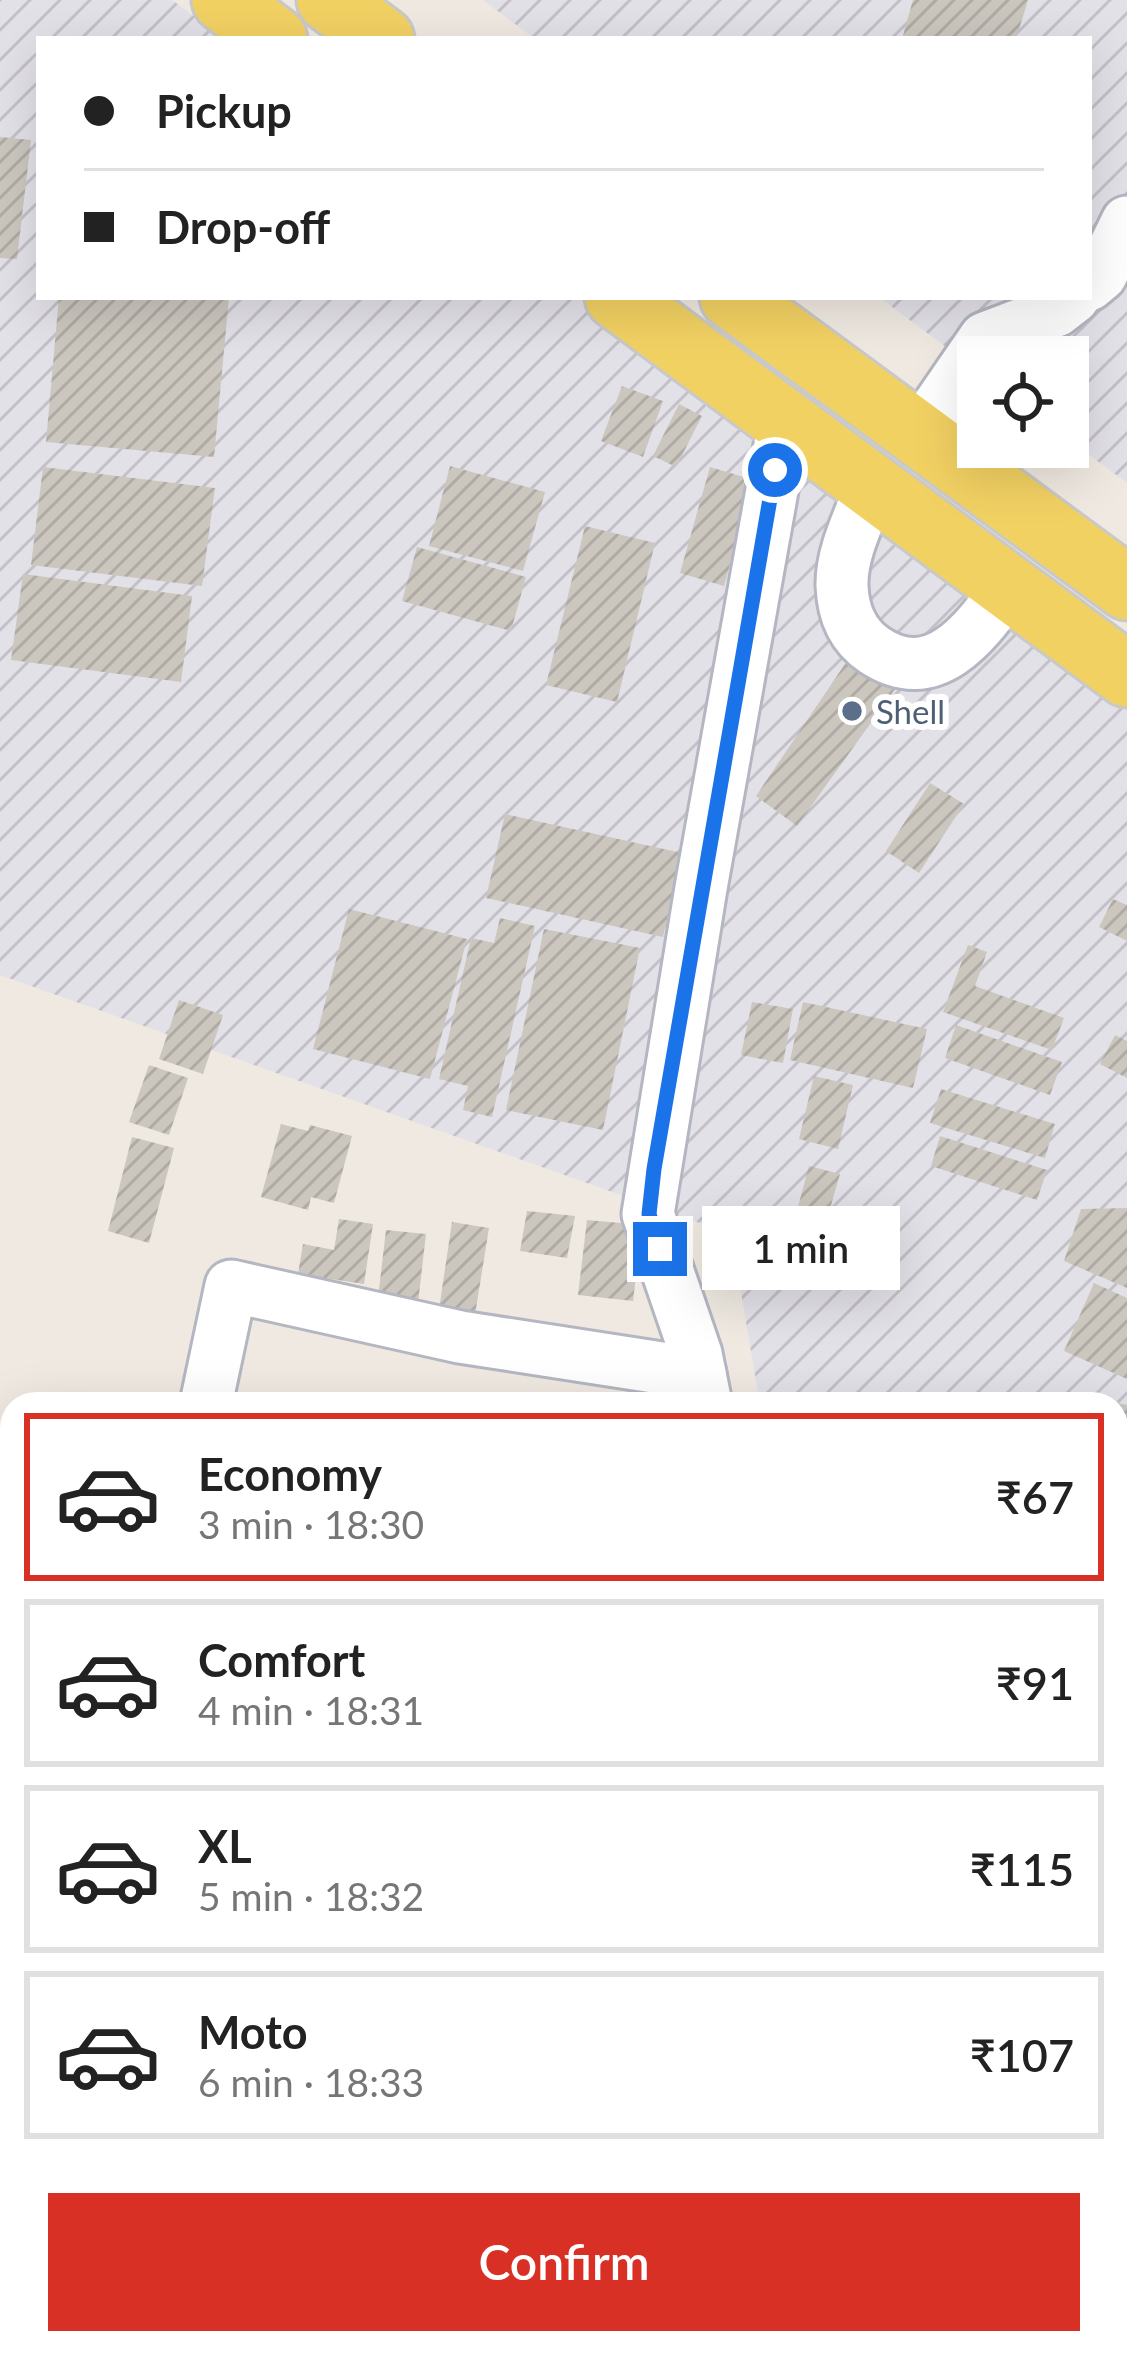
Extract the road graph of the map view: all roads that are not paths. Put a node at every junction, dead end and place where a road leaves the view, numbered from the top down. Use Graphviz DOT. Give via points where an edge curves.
graph roads {
  1 [pos="224,0"];
  2 [pos="329,0"];
  3 [pos="271,36"];
  4 [pos="378,36"];
  5 [pos="1127,222"];
  6 [pos="1092,282"];
  7 [pos="620,300"];
  8 [pos="736,300"];
  9 [pos="1070,300"];
  10 [pos="784,423"];
  11 [pos="919,434"];
  12 [pos="871,487"];
  13 [pos="1008,587"];
  14 [pos="1127,588"];
  15 [pos="1127,675"];
  16 [pos="703,1389"];
  17 [pos="209,1392"];
  1 -- 3 [label="main road"];
  2 -- 4 [label="main road"];
  5 -- 6 [label="street"];
  7 -- 10 [label="main road"];
  8 -- 11 [label="main road"];
  9 -- 11 [label="street" via="985,338"];
  10 -- 12 [label="main road"];
  10 -- 16 [label="street" via="649,1214"];
  11 -- 14 [label="main road"];
  12 -- 13 [label="main road"];
  12 -- 13 [label="street" via="841,584 848,620 864,643 915,667 947,654"];
  13 -- 15 [label="main road"];
  16 -- 17 [label="street" via="231,1286"];
}
